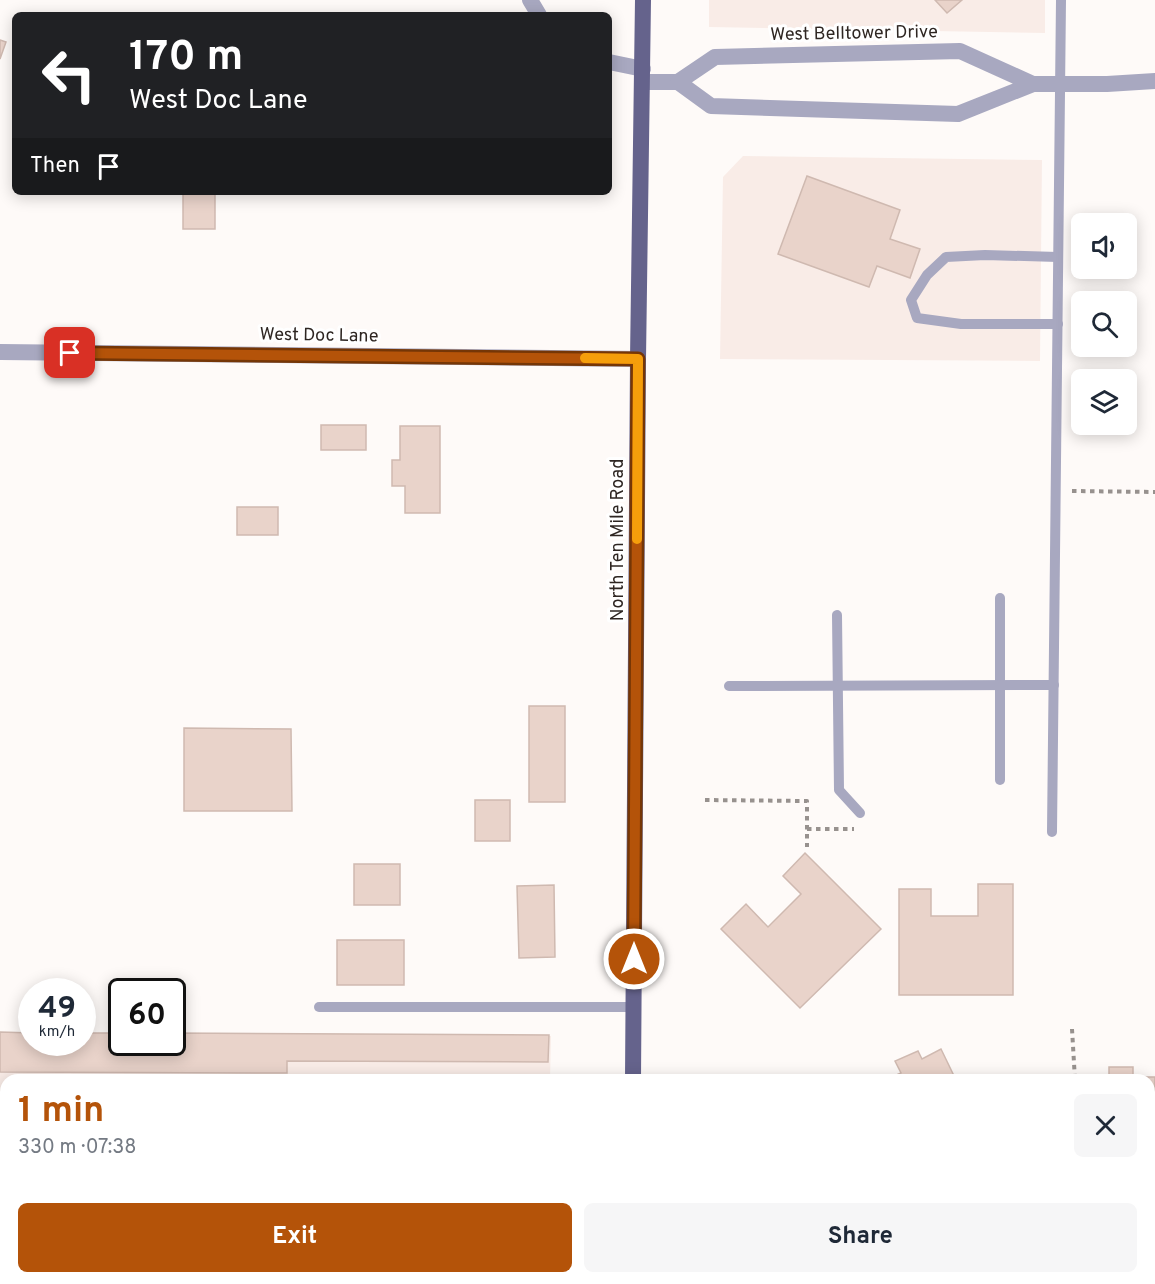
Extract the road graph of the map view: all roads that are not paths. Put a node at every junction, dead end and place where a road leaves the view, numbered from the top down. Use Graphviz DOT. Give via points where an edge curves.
graph roads {
  1 [pos="643,0"];
  2 [pos="1061,0"];
  3 [pos="612,63"];
  4 [pos="643,75"];
  5 [pos="1155,81"];
  6 [pos="678,82"];
  7 [pos="1032,84"];
  8 [pos="1060,84"];
  9 [pos="1058,257"];
  10 [pos="1058,324"];
  11 [pos="0,352"];
  12 [pos="638,359"];
  13 [pos="1000,598"];
  14 [pos="837,615"];
  15 [pos="1000,685"];
  16 [pos="1054,685"];
  17 [pos="729,686"];
  18 [pos="837,686"];
  19 [pos="1000,780"];
  20 [pos="860,813"];
  21 [pos="1052,832"];
  22 [pos="319,1007"];
  23 [pos="634,1007"];
  24 [pos="633,1074"];
  1 -- 4 [label="main road, North Ten Mile Road"];
  2 -- 8 [label="lane"];
  3 -- 4 [label="street"];
  4 -- 6 [label="street"];
  4 -- 12 [label="main road, North Ten Mile Road"];
  5 -- 8 [label="street, West Belltower Drive"];
  6 -- 7 [label="street, West Belltower Drive" via="711,106 958,114"];
  6 -- 7 [label="street, West Belltower Drive" via="715,57 960,51"];
  7 -- 8 [label="street, West Belltower Drive"];
  8 -- 9 [label="lane"];
  9 -- 10 [label="lane"];
  9 -- 10 [label="lane" via="946,257 927,275 911,300 917,318 961,324"];
  10 -- 16 [label="lane"];
  11 -- 12 [label="street, West Doc Lane"];
  12 -- 23 [label="main road, North Ten Mile Road"];
  13 -- 15 [label="lane"];
  14 -- 18 [label="lane"];
  15 -- 16 [label="lane"];
  15 -- 18 [label="lane"];
  15 -- 19 [label="lane"];
  16 -- 21 [label="lane"];
  17 -- 18 [label="lane"];
  18 -- 20 [label="lane" via="838,790"];
  22 -- 23 [label="lane"];
  23 -- 24 [label="main road, North Ten Mile Road"];
}
